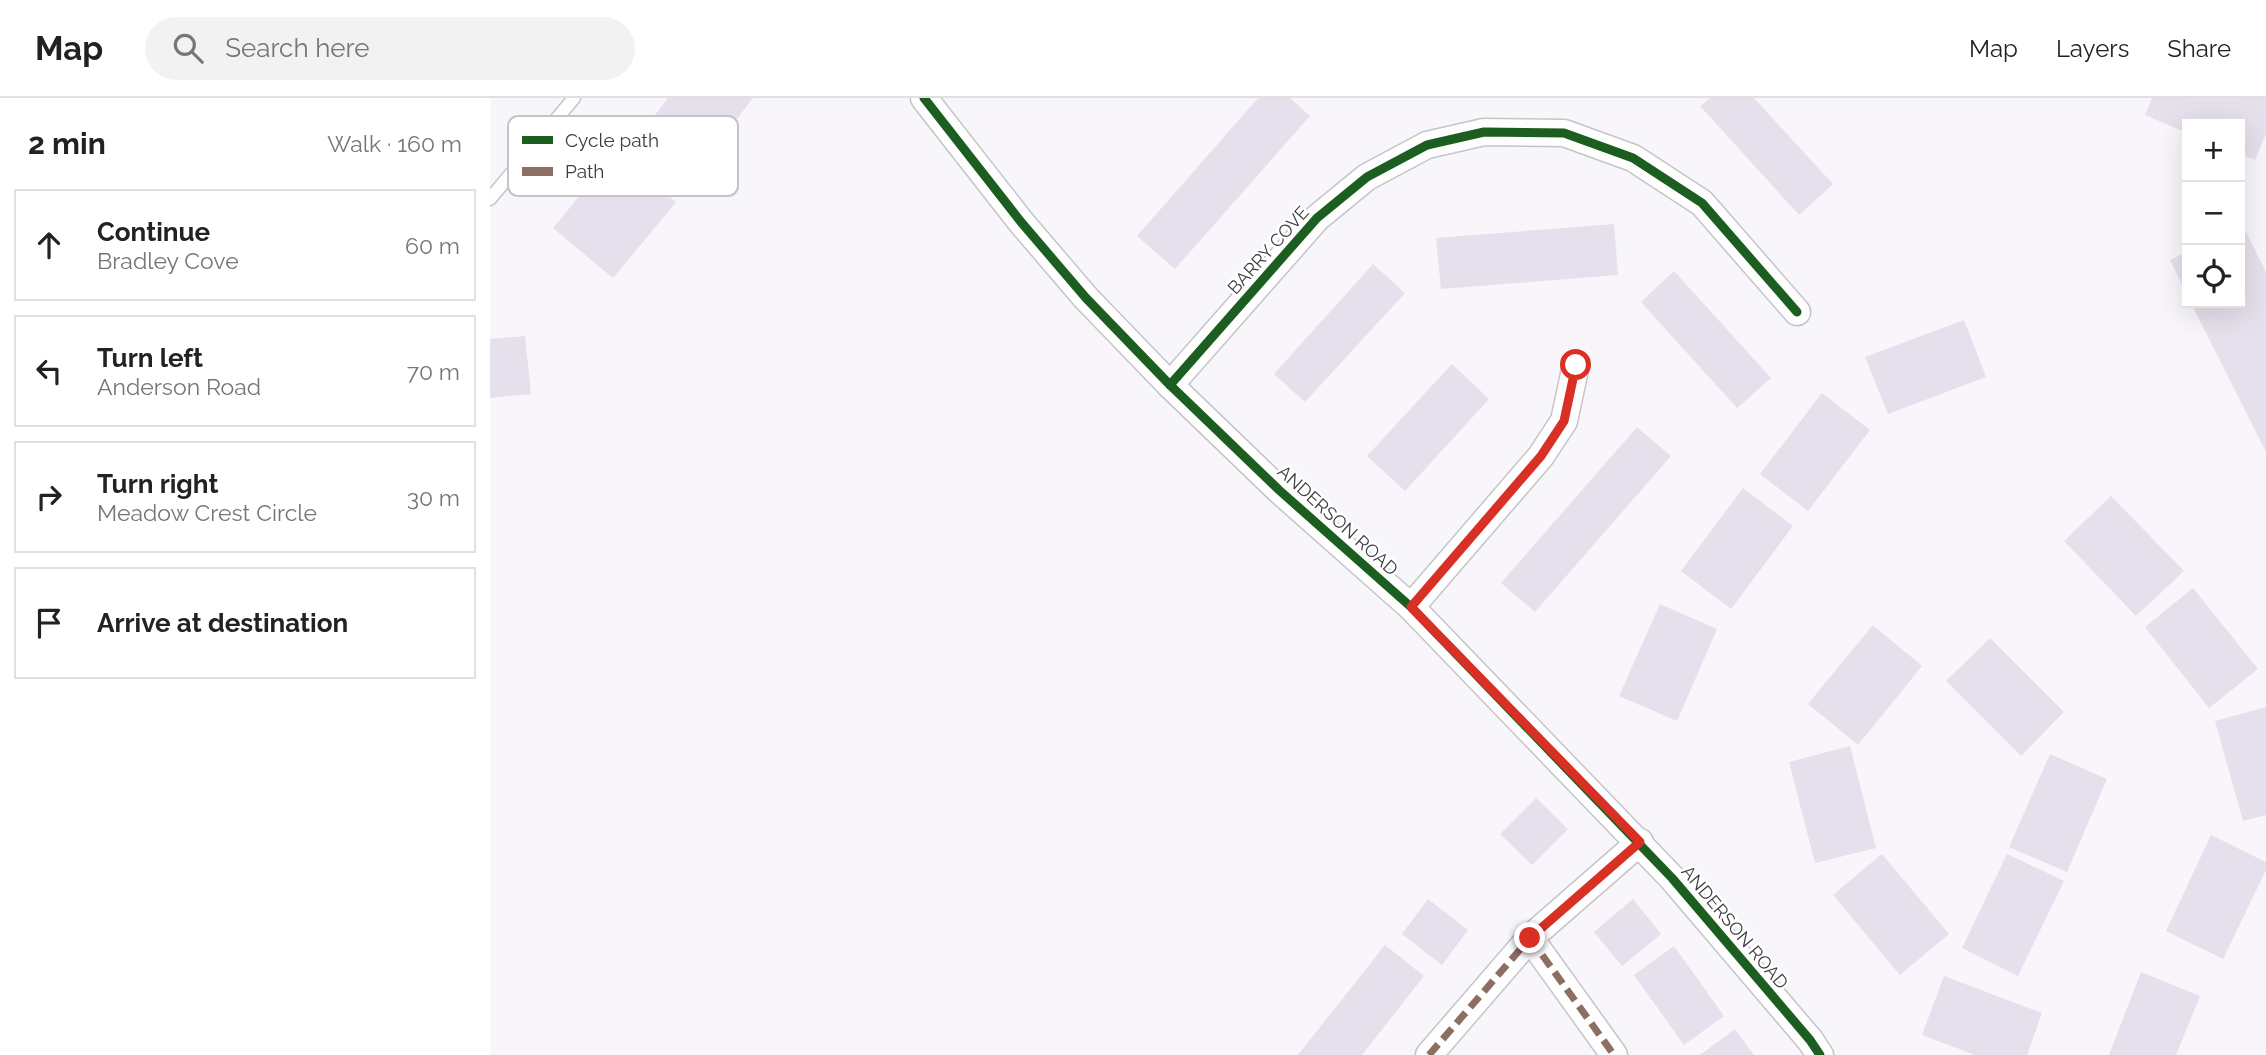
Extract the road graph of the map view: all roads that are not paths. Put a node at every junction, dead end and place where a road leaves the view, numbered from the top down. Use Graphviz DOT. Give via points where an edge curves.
graph roads {
  1 [pos="574,98"];
  2 [pos="924,98"];
  3 [pos="559,116"];
  4 [pos="508,177"];
  5 [pos="490,199"];
  6 [pos="1797,312"];
  7 [pos="1576,365"];
  8 [pos="1170,385"];
  9 [pos="1411,607"];
  10 [pos="1640,842"];
  11 [pos="1530,938"];
  12 [pos="1429,1055"];
  13 [pos="1614,1055"];
  14 [pos="1820,1055"];
  1 -- 3 [label="lane"];
  2 -- 8 [label="street, ANDERSON ROAD" via="1086,298"];
  4 -- 5 [label="lane"];
  6 -- 8 [label="street, BARRY COVE" via="1702,203 1633,158 1564,133 1484,132 1427,145 1367,177 1337,201"];
  7 -- 9 [label="street" via="1564,421 1541,456"];
  8 -- 9 [label="street, ANDERSON ROAD"];
  9 -- 10 [label="street, ANDERSON ROAD"];
  10 -- 11 [label="street"];
  10 -- 14 [label="street, ANDERSON ROAD"];
  11 -- 12 [label="street"];
  11 -- 13 [label="street"];
}
